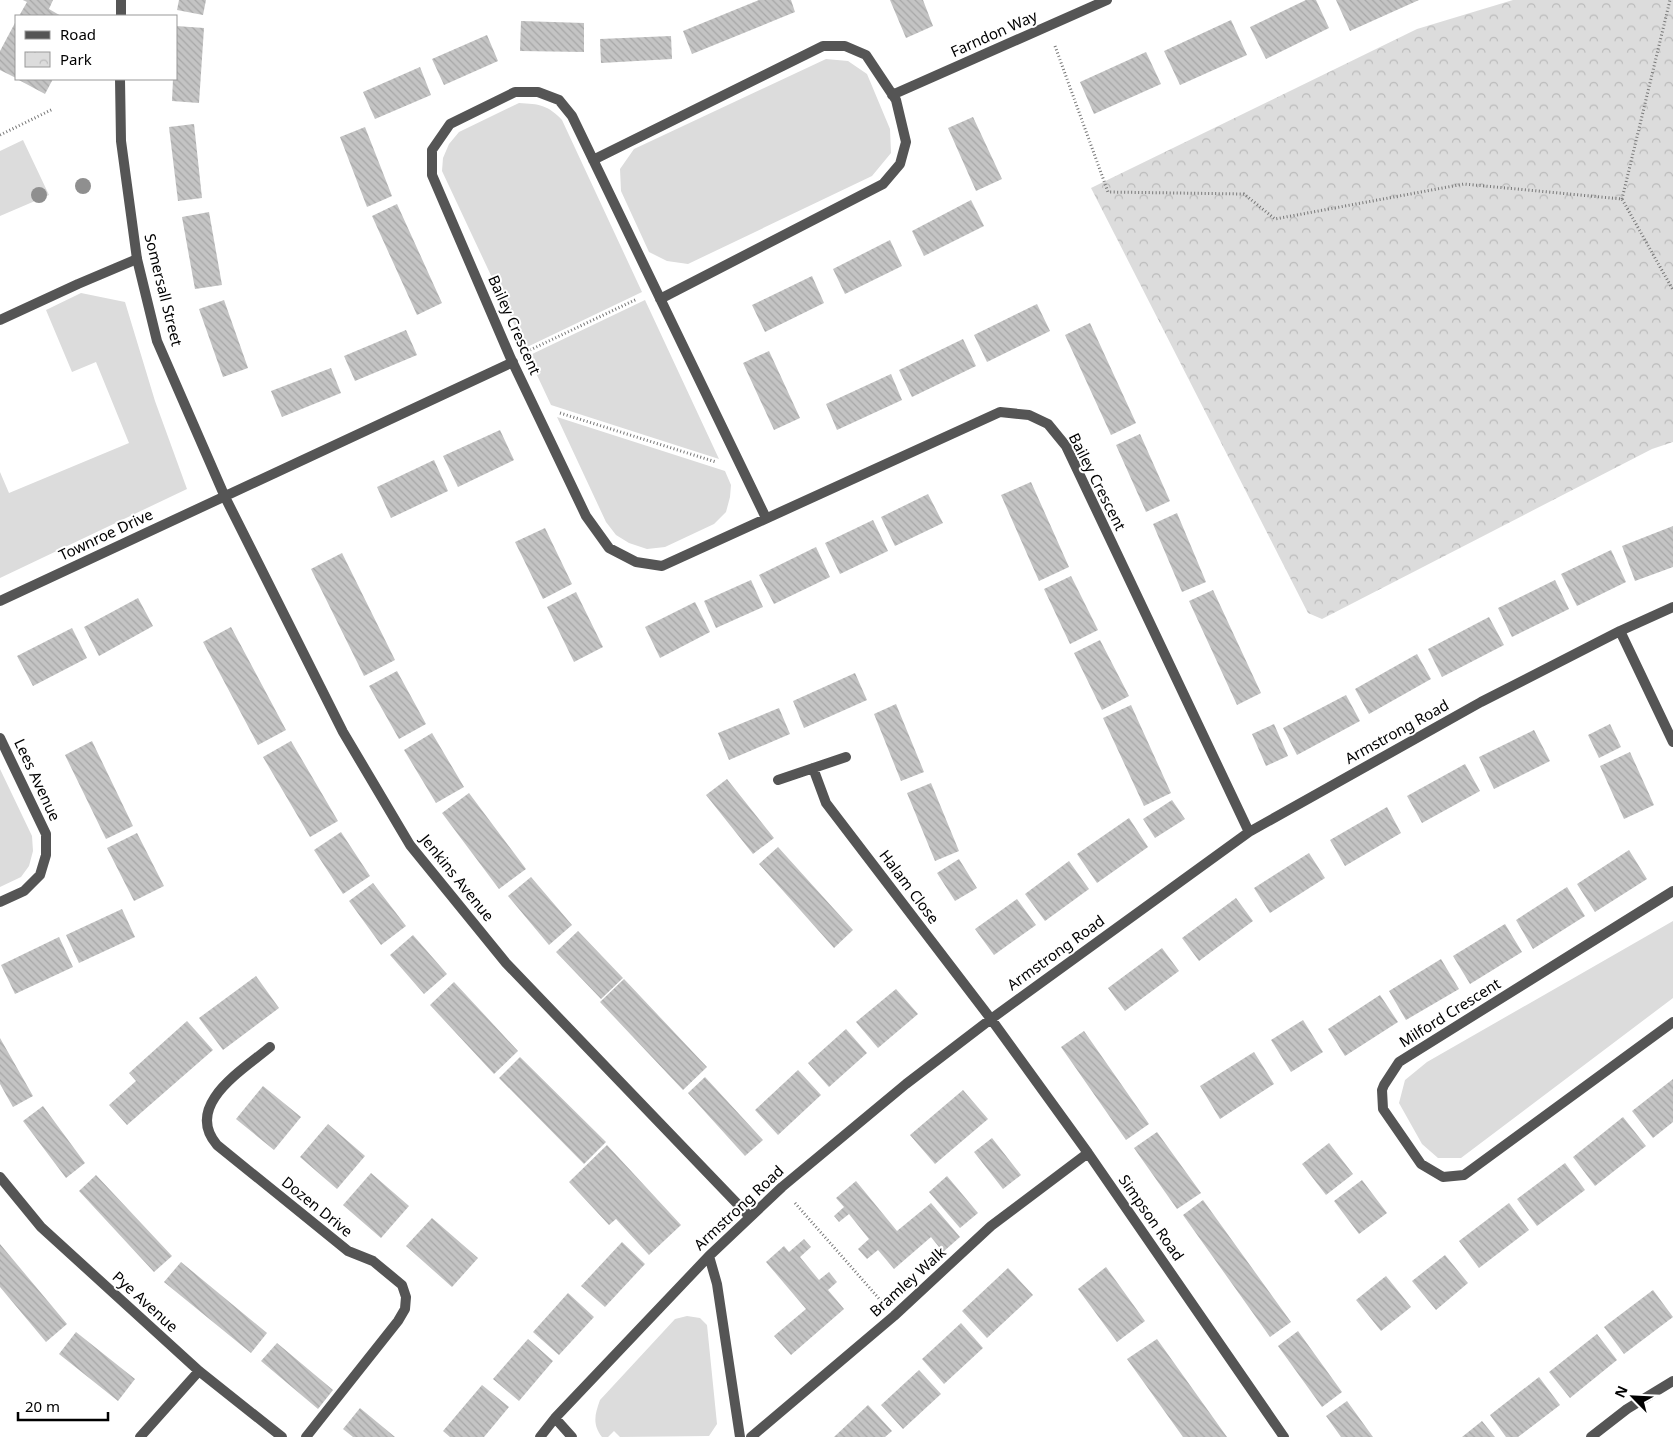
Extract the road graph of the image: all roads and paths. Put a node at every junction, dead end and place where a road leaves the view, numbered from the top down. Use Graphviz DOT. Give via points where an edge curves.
graph roads {
  1 [pos="121,0"];
  2 [pos="1107,0"];
  3 [pos="1670,0"];
  4 [pos="121,15"];
  5 [pos="1048,27"];
  6 [pos="120,80"];
  7 [pos="892,95"];
  8 [pos="53,109"];
  9 [pos="0,135"];
  10 [pos="594,160"];
  11 [pos="1622,199"];
  12 [pos="137,259"];
  13 [pos="1673,290"];
  14 [pos="658,294"];
  15 [pos="0,320"];
  16 [pos="512,361"];
  17 [pos="533,404"];
  18 [pos="743,470"];
  19 [pos="225,497"];
  20 [pos="766,518"];
  21 [pos="0,600"];
  22 [pos="1673,607"];
  23 [pos="1620,631"];
  24 [pos="0,738"];
  25 [pos="1673,742"];
  26 [pos="846,757"];
  27 [pos="813,768"];
  28 [pos="778,780"];
  29 [pos="1249,832"];
  30 [pos="1673,892"];
  31 [pos="0,902"];
  32 [pos="991,1019"];
  33 [pos="1673,1022"];
  34 [pos="270,1047"];
  35 [pos="1088,1153"];
  36 [pos="0,1177"];
  37 [pos="782,1187"];
  38 [pos="750,1217"];
  39 [pos="710,1256"];
  40 [pos="894,1316"];
  41 [pos="199,1371"];
  42 [pos="1673,1382"];
  43 [pos="555,1418"];
  44 [pos="140,1437"];
  45 [pos="282,1437"];
  46 [pos="306,1437"];
  47 [pos="540,1437"];
  48 [pos="572,1437"];
  49 [pos="740,1437"];
  50 [pos="752,1437"];
  51 [pos="1284,1437"];
  52 [pos="1591,1437"];
  1 -- 4 [label="street"];
  2 -- 5 [label="street, Farndon Way"];
  3 -- 11 [label="path"];
  5 -- 7 [label="street, Farndon Way"];
  5 -- 11 [label="path" via="1108,192 1244,194 1275,219 1464,184"];
  6 -- 12 [label="street, Somersall Street" via="122,141"];
  7 -- 10 [label="street" via="866,55 845,46 823,46"];
  7 -- 14 [label="street" via="906,142 900,164 883,184"];
  8 -- 9 [label="path"];
  10 -- 14 [label="street, Bailey Crescent"];
  10 -- 16 [label="street, Bailey Crescent" via="572,116 559,100 538,92 515,92 450,124 432,150 432,175"];
  11 -- 13 [label="path"];
  12 -- 15 [label="street"];
  12 -- 19 [label="street, Somersall Street" via="157,341"];
  14 -- 16 [label="path"];
  14 -- 18 [label="street, Bailey Crescent"];
  16 -- 17 [label="street, Bailey Crescent"];
  16 -- 19 [label="street, Townroe Drive"];
  17 -- 18 [label="path"];
  17 -- 20 [label="street, Bailey Crescent" via="586,516 609,548 636,562 662,566"];
  18 -- 20 [label="street, Bailey Crescent"];
  19 -- 21 [label="street, Townroe Drive"];
  19 -- 38 [label="street, Jenkins Avenue" via="343,732 410,845 506,963"];
  20 -- 29 [label="street, Bailey Crescent" via="1000,412 1029,414 1048,424 1066,446"];
  22 -- 23 [label="street, Armstrong Road"];
  23 -- 25 [label="street"];
  23 -- 29 [label="street, Armstrong Road" via="1481,702"];
  24 -- 31 [label="street, Lees Avenue" via="46,834 46,855 40,875 24,891"];
  26 -- 27 [label="street"];
  27 -- 28 [label="street"];
  27 -- 32 [label="street, Halam Close" via="826,803"];
  29 -- 32 [label="street, Armstrong Road"];
  30 -- 33 [label="street, Milford Crescent" via="1398,1062 1382,1090 1383,1109 1421,1164 1443,1177 1464,1175"];
  32 -- 35 [label="street, Simpson Road"];
  32 -- 37 [label="street, Armstrong Road" via="906,1084"];
  34 -- 46 [label="street, Dozen Drive" via="212,1099 207,1112 211,1137 348,1251 374,1261 402,1285 406,1296 405,1309 398,1321"];
  35 -- 40 [label="street, Bramley Walk" via="991,1226"];
  35 -- 51 [label="street, Simpson Road"];
  36 -- 41 [label="street, Pye Avenue" via="41,1227"];
  37 -- 38 [label="street, Armstrong Road"];
  37 -- 40 [label="path"];
  38 -- 39 [label="street, Armstrong Road"];
  39 -- 43 [label="street, Armstrong Road"];
  39 -- 49 [label="street"];
  40 -- 50 [label="street, Bramley Walk"];
  41 -- 44 [label="street"];
  41 -- 45 [label="street, Pye Avenue"];
  42 -- 52 [label="street" via="1627,1409"];
  43 -- 47 [label="street, Armstrong Road"];
  43 -- 48 [label="street"];
}
